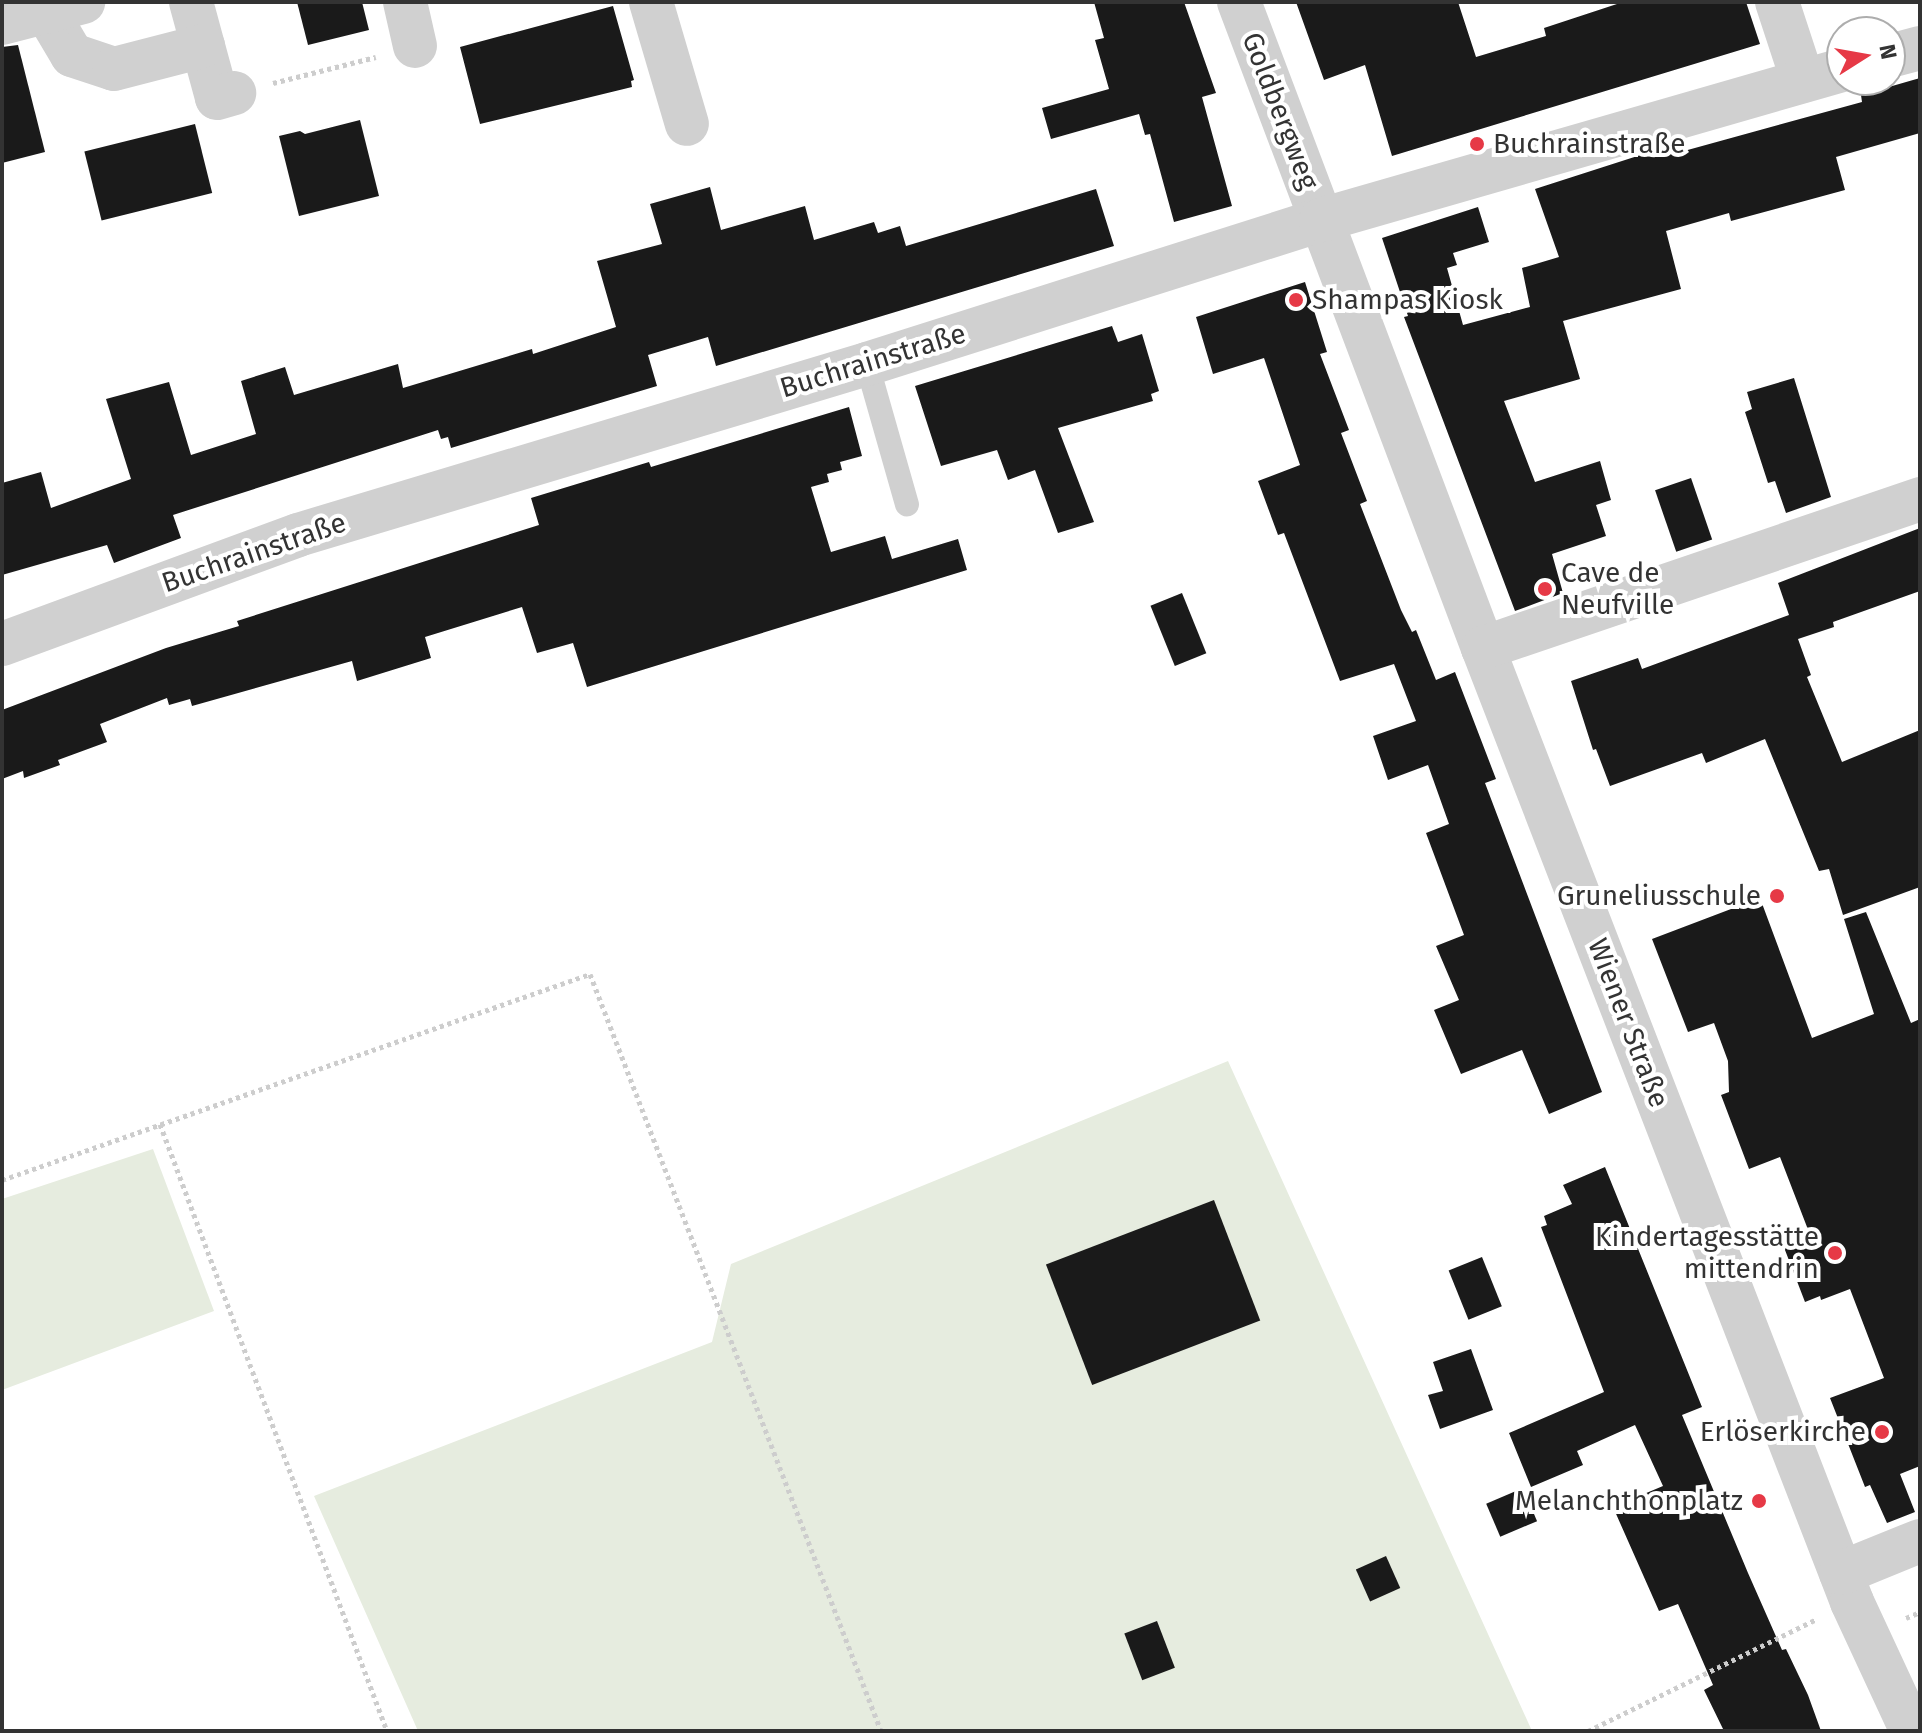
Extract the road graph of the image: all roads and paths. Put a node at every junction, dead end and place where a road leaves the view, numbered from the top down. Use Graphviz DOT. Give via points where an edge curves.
graph roads {
  1 [pos="191,2"];
  2 [pos="404,2"];
  3 [pos="651,2"];
  4 [pos="1239,2"];
  5 [pos="1777,2"];
  6 [pos="65,7"];
  7 [pos="2,23"];
  8 [pos="203,46"];
  9 [pos="415,46"];
  10 [pos="1823,75"];
  11 [pos="234,93"];
  12 [pos="687,124"];
  13 [pos="1321,220"];
  14 [pos="867,364"];
  15 [pos="1920,499"];
  16 [pos="907,504"];
  17 [pos="2,644"];
  18 [pos="1483,648"];
  19 [pos="160,1124"];
  20 [pos="2,1180"];
  21 [pos="1920,1541"];
  22 [pos="1846,1588"];
  23 [pos="1920,1612"];
  24 [pos="1904,1618"];
  25 [pos="387,1731"];
  26 [pos="881,1731"];
  27 [pos="1588,1731"];
  28 [pos="1912,1731"];
  1 -- 8 [label="street"];
  2 -- 9 [label="street"];
  3 -- 12 [label="street"];
  4 -- 13 [label="street, Goldbergweg"];
  5 -- 10 [label="street"];
  6 -- 7 [label="street"];
  6 -- 8 [label="street" via="72,55 114,69"];
  8 -- 11 [label="street" via="217,98"];
  9 -- 11 [label="path"];
  10 -- 13 [label="street, Buchrainstraße"];
  13 -- 14 [label="street, Buchrainstraße"];
  13 -- 18 [label="street, Wiener Straße"];
  14 -- 16 [label="lane"];
  14 -- 17 [label="street, Buchrainstraße" via="298,535"];
  15 -- 18 [label="street"];
  18 -- 22 [label="street, Wiener Straße"];
  19 -- 20 [label="path"];
  19 -- 25 [label="path"];
  19 -- 26 [label="path" via="590,974"];
  21 -- 22 [label="street"];
  22 -- 27 [label="path"];
  22 -- 28 [label="street, Wiener Straße"];
  23 -- 24 [label="path"];
}
